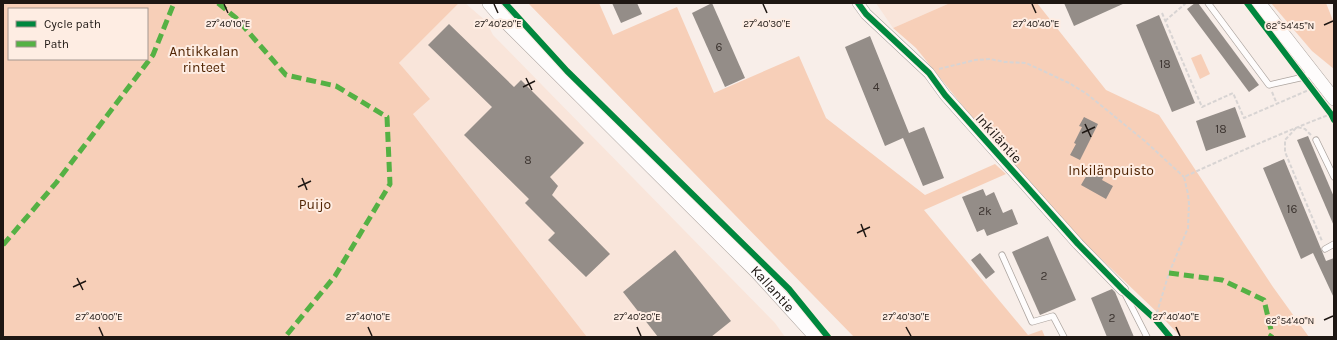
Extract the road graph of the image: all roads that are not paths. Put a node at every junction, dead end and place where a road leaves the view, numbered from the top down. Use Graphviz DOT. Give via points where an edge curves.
graph roads {
  1 [pos="490,3"];
  2 [pos="858,3"];
  3 [pos="1208,3"];
  4 [pos="1259,3"];
  5 [pos="1308,75"];
  6 [pos="1330,103"];
  7 [pos="1316,140"];
  8 [pos="1334,177"];
  9 [pos="1334,244"];
  10 [pos="1325,249"];
  11 [pos="1002,255"];
  12 [pos="1123,290"];
  13 [pos="817,337"];
  14 [pos="1064,337"];
  15 [pos="1147,337"];
  1 -- 13 [label="main road, Kallantie" via="758,272"];
  2 -- 12 [label="street, Inkiläntie" via="866,14 929,73 1035,196"];
  3 -- 5 [label="lane" via="1270,85"];
  4 -- 5 [label="street"];
  5 -- 6 [label="street"];
  7 -- 8 [label="lane"];
  9 -- 10 [label="lane"];
  11 -- 14 [label="lane" via="1032,322 1053,316"];
  12 -- 15 [label="lane"];
}
